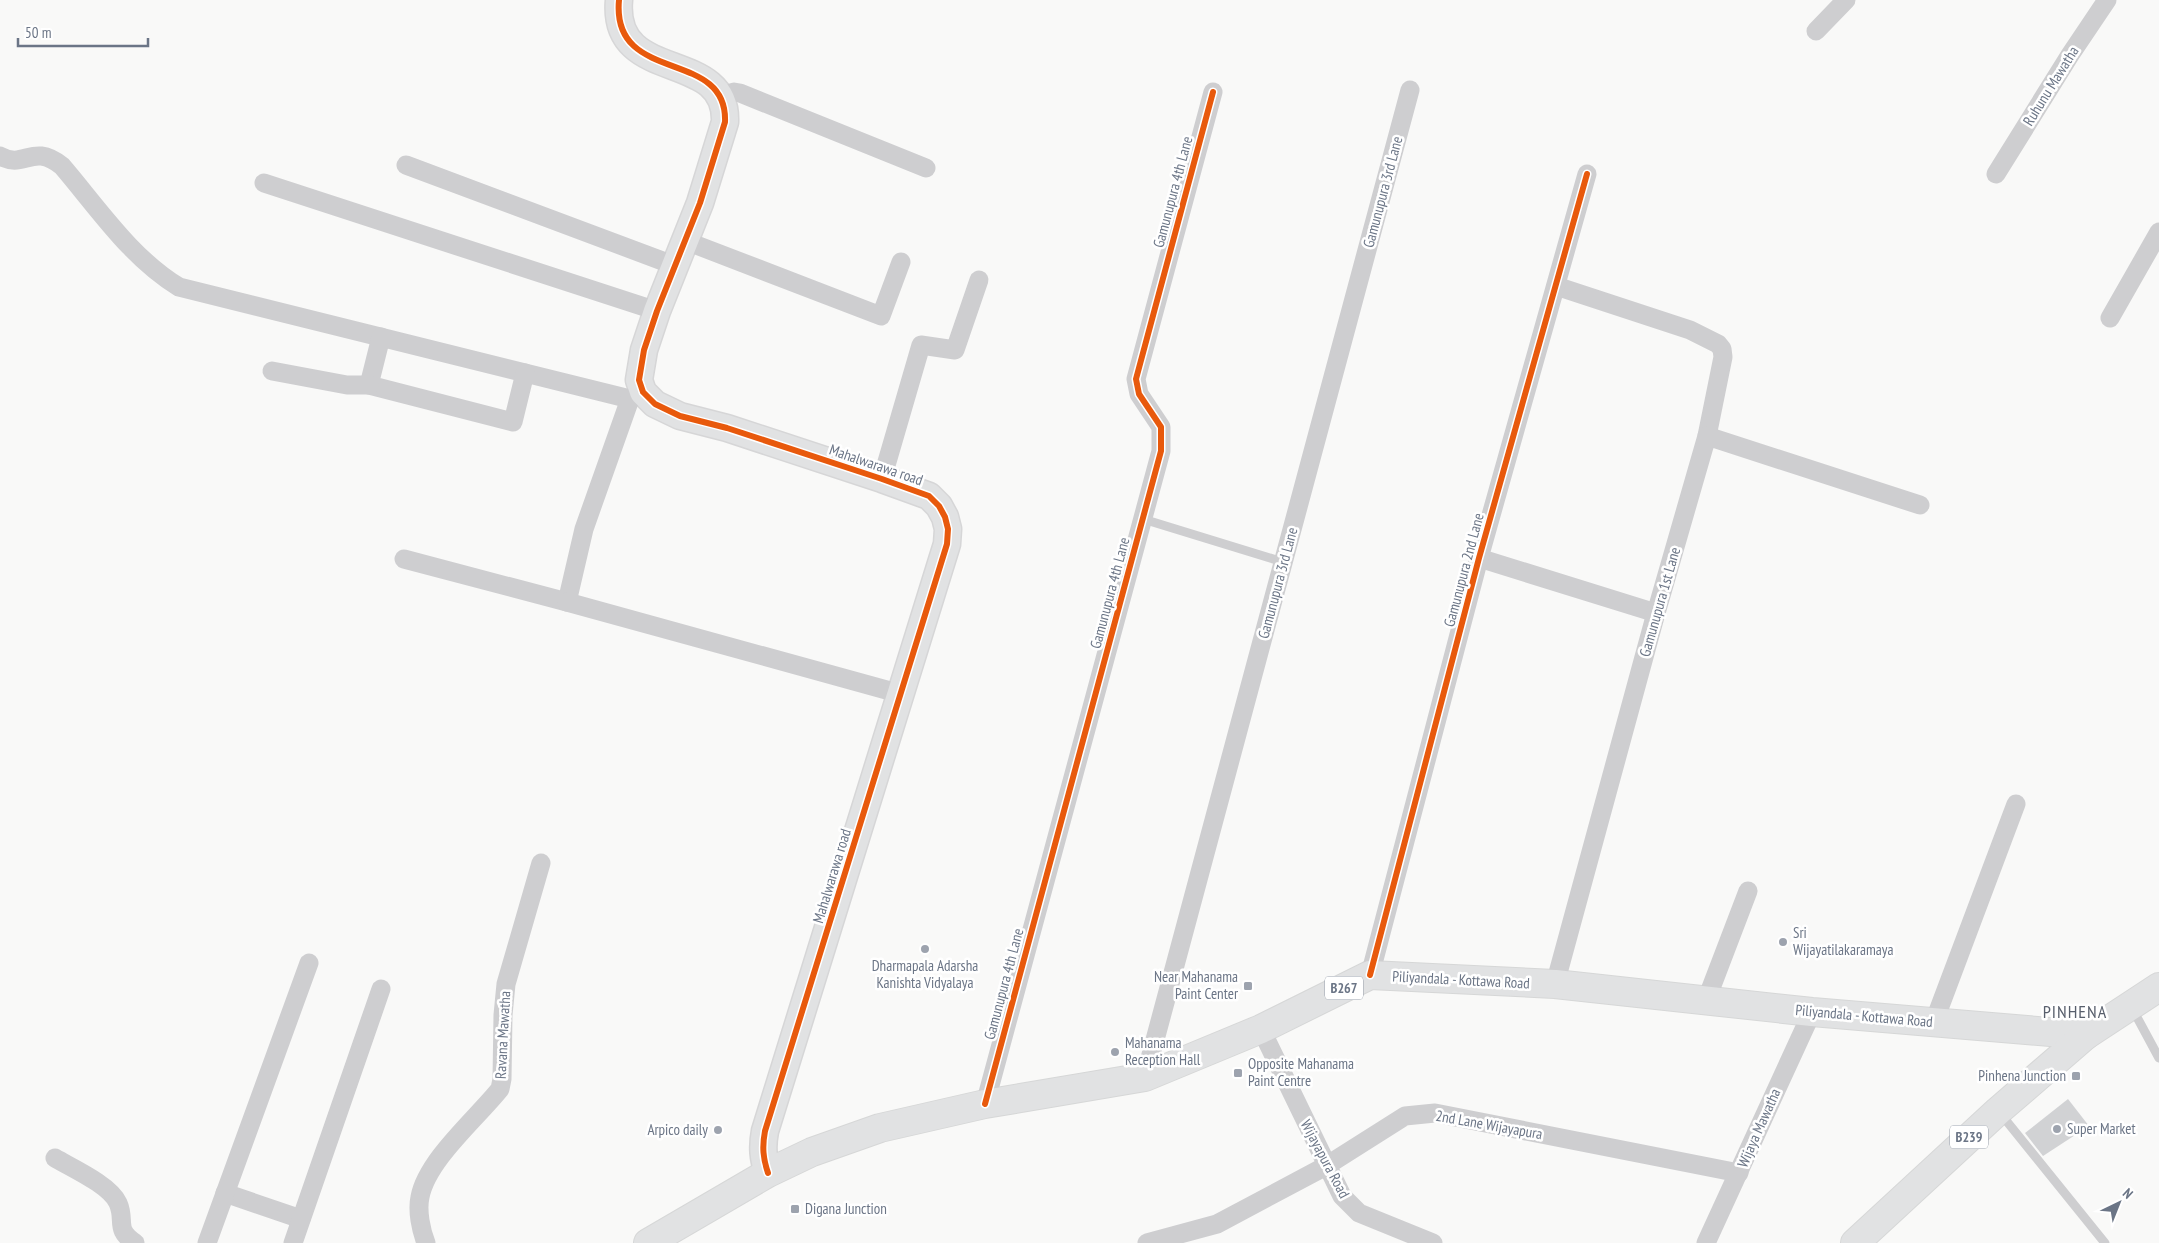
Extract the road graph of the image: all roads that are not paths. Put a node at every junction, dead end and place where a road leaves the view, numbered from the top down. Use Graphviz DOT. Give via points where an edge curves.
graph roads {
  1 [pos="620,0"];
  2 [pos="1846,0"];
  3 [pos="2108,0"];
  4 [pos="1816,31"];
  5 [pos="1410,90"];
  6 [pos="1213,92"];
  7 [pos="721,96"];
  8 [pos="0,156"];
  9 [pos="406,165"];
  10 [pos="926,168"];
  11 [pos="1587,174"];
  12 [pos="1996,174"];
  13 [pos="264,182"];
  14 [pos="2159,232"];
  15 [pos="686,241"];
  16 [pos="901,262"];
  17 [pos="676,266"];
  18 [pos="979,280"];
  19 [pos="1556,286"];
  20 [pos="657,311"];
  21 [pos="2110,318"];
  22 [pos="380,337"];
  23 [pos="272,370"];
  24 [pos="525,373"];
  25 [pos="369,385"];
  26 [pos="636,395"];
  27 [pos="1707,436"];
  28 [pos="882,479"];
  29 [pos="1920,505"];
  30 [pos="1143,519"];
  31 [pos="1479,558"];
  32 [pos="404,559"];
  33 [pos="1283,562"];
  34 [pos="567,602"];
  35 [pos="1656,613"];
  36 [pos="902,694"];
  37 [pos="2016,804"];
  38 [pos="541,863"];
  39 [pos="1748,892"];
  40 [pos="309,963"];
  41 [pos="1370,975"];
  42 [pos="1554,984"];
  43 [pos="2159,987"];
  44 [pos="380,989"];
  45 [pos="1706,1001"];
  46 [pos="2131,1006"];
  47 [pos="1812,1012"];
  48 [pos="1934,1022"];
  49 [pos="1261,1029"];
  50 [pos="2086,1035"];
  51 [pos="2159,1058"];
  52 [pos="1145,1077"];
  53 [pos="985,1104"];
  54 [pos="1998,1111"];
  55 [pos="54,1158"];
  56 [pos="1326,1166"];
  57 [pos="768,1173"];
  58 [pos="1739,1173"];
  59 [pos="225,1193"];
  60 [pos="301,1219"];
  61 [pos="135,1243"];
  62 [pos="207,1243"];
  63 [pos="293,1243"];
  64 [pos="426,1243"];
  65 [pos="648,1243"];
  66 [pos="1147,1243"];
  67 [pos="1433,1243"];
  68 [pos="1706,1243"];
  69 [pos="1855,1243"];
  70 [pos="2105,1243"];
  1 -- 7 [label="street" via="618,16 622,32 634,46 703,79"];
  2 -- 4 [label="street"];
  3 -- 12 [label="street, Ruhunu Mawatha" via="2070,54"];
  5 -- 33 [label="street, Gamunupura 3rd Lane"];
  6 -- 30 [label="street, Gamunupura 4th Lane" via="1136,379 1139,394 1161,427 1162,451"];
  7 -- 10 [label="street" via="740,93"];
  7 -- 15 [label="street" via="726,108 725,122"];
  8 -- 22 [label="street" via="18,161 34,155 50,156 139,256 179,287"];
  9 -- 17 [label="street"];
  11 -- 19 [label="street, Gamunupura 2nd Lane"];
  13 -- 20 [label="street"];
  14 -- 21 [label="street"];
  15 -- 16 [label="street" via="881,316"];
  15 -- 17 [label="street"];
  17 -- 20 [label="street"];
  18 -- 28 [label="street" via="955,350 921,346"];
  19 -- 27 [label="street, Gamunupura 1st Lane" via="1690,330 1718,344 1723,357"];
  19 -- 31 [label="street, Gamunupura 2nd Lane"];
  20 -- 26 [label="street" via="644,350"];
  22 -- 24 [label="street"];
  22 -- 25 [label="street"];
  23 -- 25 [label="street" via="347,385"];
  24 -- 25 [label="street" via="513,422"];
  24 -- 26 [label="street"];
  26 -- 28 [label="street, Mahalwarawa road" via="680,416 727,428"];
  26 -- 34 [label="street" via="584,529"];
  27 -- 29 [label="street"];
  27 -- 35 [label="street, Gamunupura 1st Lane"];
  28 -- 36 [label="street, Mahalwarawa road" via="929,496 939,506 948,528 947,544"];
  30 -- 33 [label="lane"];
  30 -- 53 [label="street, Gamunupura 4th Lane"];
  31 -- 35 [label="street"];
  31 -- 41 [label="street, Gamunupura 2nd Lane"];
  32 -- 34 [label="street"];
  33 -- 52 [label="street, Gamunupura 3rd Lane"];
  34 -- 36 [label="street"];
  35 -- 42 [label="street, Gamunupura 1st Lane"];
  36 -- 57 [label="street, Mahalwarawa road" via="765,1131 762,1144"];
  37 -- 48 [label="street"];
  38 -- 64 [label="street, Ravana Mawatha" via="506,984 500,1089 427,1177 420,1198"];
  39 -- 45 [label="street"];
  40 -- 59 [label="street"];
  41 -- 42 [label="main road, Piliyandala - Kottawa Road / B267"];
  41 -- 49 [label="main road, Piliyandala - Kottawa Road / B267"];
  42 -- 45 [label="main road, Piliyandala - Kottawa Road / B267"];
  43 -- 46 [label="main road, B239"];
  44 -- 60 [label="street"];
  45 -- 47 [label="main road, Piliyandala - Kottawa Road / B267"];
  46 -- 50 [label="main road, B239"];
  46 -- 51 [label="lane"];
  47 -- 48 [label="main road, Piliyandala - Kottawa Road / B267"];
  47 -- 58 [label="street, Wijaya Mawatha"];
  48 -- 50 [label="main road, Piliyandala - Kottawa Road / B267"];
  49 -- 52 [label="main road, Piliyandala - Kottawa Road / B267"];
  49 -- 56 [label="street, Wijayapura Road"];
  50 -- 54 [label="main road, B239"];
  52 -- 53 [label="main road, Piliyandala - Kottawa Road / B267"];
  53 -- 57 [label="main road, Piliyandala - Kottawa Road / B267" via="880,1128 812,1152"];
  54 -- 69 [label="main road, B239"];
  54 -- 70 [label="lane"];
  55 -- 61 [label="street" via="110,1192 118,1202 120,1228"];
  56 -- 58 [label="street, 2nd Lane Wijayapura" via="1405,1116 1435,1113"];
  56 -- 66 [label="street, 2nd Lane Wijayapura" via="1217,1224"];
  56 -- 67 [label="street, Wijayapura Road" via="1342,1196 1359,1214"];
  57 -- 65 [label="main road, Piliyandala - Kottawa Road / B267"];
  58 -- 68 [label="street, Wijaya Mawatha"];
  59 -- 60 [label="street"];
  59 -- 62 [label="street"];
  60 -- 63 [label="street"];
}
